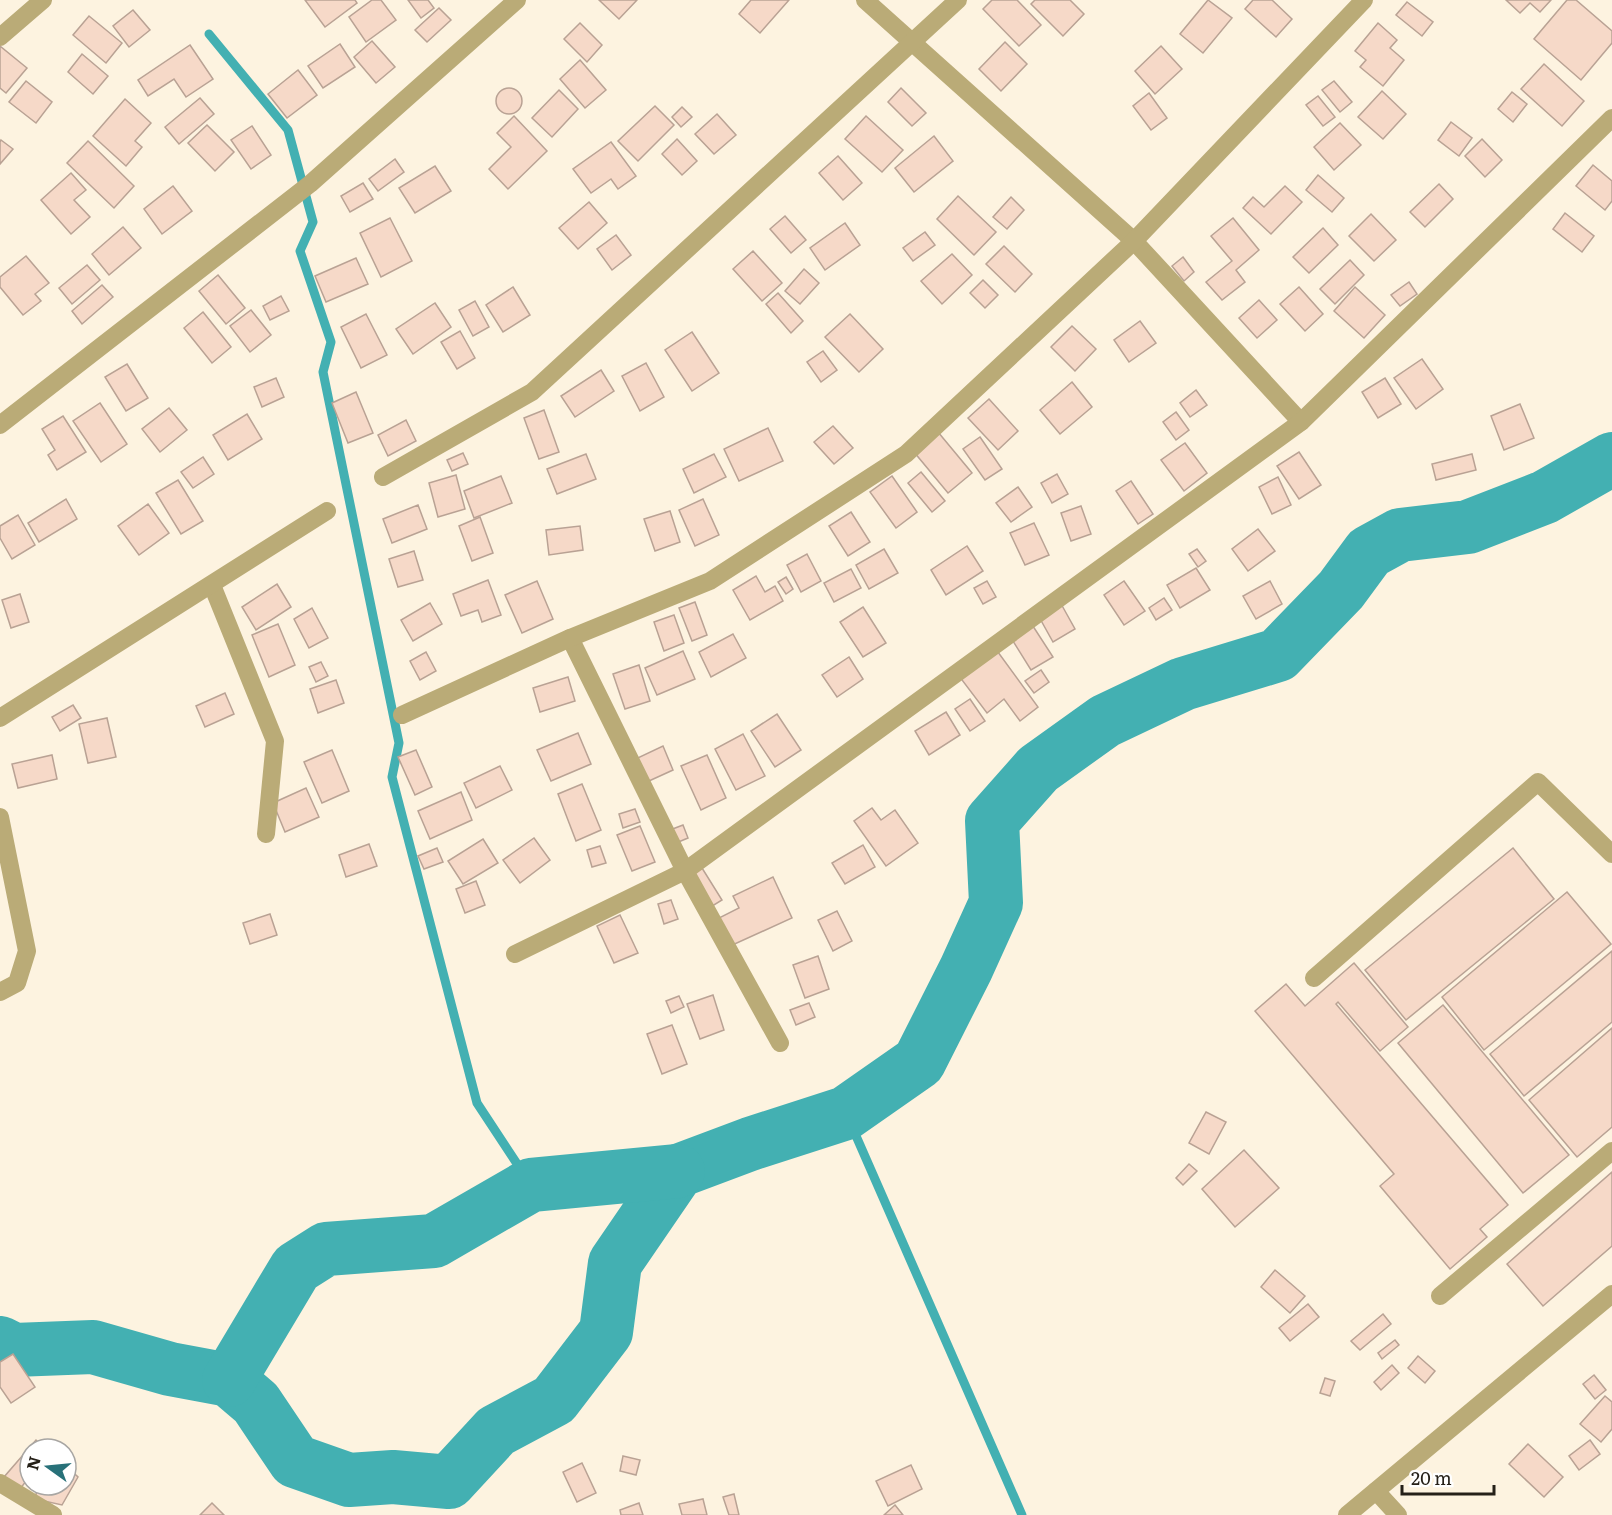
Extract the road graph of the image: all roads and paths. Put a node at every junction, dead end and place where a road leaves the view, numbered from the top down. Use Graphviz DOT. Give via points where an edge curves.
graph roads {
  1 [pos="43,0"];
  2 [pos="517,0"];
  3 [pos="865,0"];
  4 [pos="958,0"];
  5 [pos="1364,0"];
  6 [pos="0,37"];
  7 [pos="914,43"];
  8 [pos="1612,118"];
  9 [pos="1134,241"];
  10 [pos="1301,422"];
  11 [pos="0,425"];
  12 [pos="384,477"];
  13 [pos="327,511"];
  14 [pos="212,585"];
  15 [pos="570,639"];
  16 [pos="402,715"];
  17 [pos="0,718"];
  18 [pos="0,817"];
  19 [pos="266,834"];
  20 [pos="1612,854"];
  21 [pos="685,871"];
  22 [pos="515,954"];
  23 [pos="1314,978"];
  24 [pos="0,993"];
  25 [pos="780,1043"];
  26 [pos="1612,1151"];
  27 [pos="1612,1294"];
  28 [pos="1440,1296"];
  29 [pos="0,1483"];
  30 [pos="1376,1491"];
  31 [pos="53,1515"];
  32 [pos="1347,1515"];
  33 [pos="1398,1515"];
  1 -- 6 [label="street"];
  2 -- 11 [label="street" via="303,189"];
  3 -- 7 [label="street"];
  4 -- 7 [label="street"];
  5 -- 9 [label="street"];
  7 -- 9 [label="street"];
  7 -- 12 [label="street" via="532,392"];
  8 -- 10 [label="street"];
  9 -- 10 [label="street"];
  9 -- 15 [label="street" via="906,454 710,581"];
  10 -- 21 [label="street"];
  13 -- 14 [label="street"];
  14 -- 17 [label="street"];
  14 -- 19 [label="street" via="276,741"];
  15 -- 16 [label="street"];
  15 -- 21 [label="street"];
  18 -- 24 [label="street" via="27,951 17,983"];
  20 -- 23 [label="street" via="1538,782"];
  21 -- 22 [label="street"];
  21 -- 25 [label="street"];
  26 -- 28 [label="street"];
  27 -- 30 [label="street"];
  29 -- 31 [label="street"];
  30 -- 32 [label="street"];
  30 -- 33 [label="street"];
}
